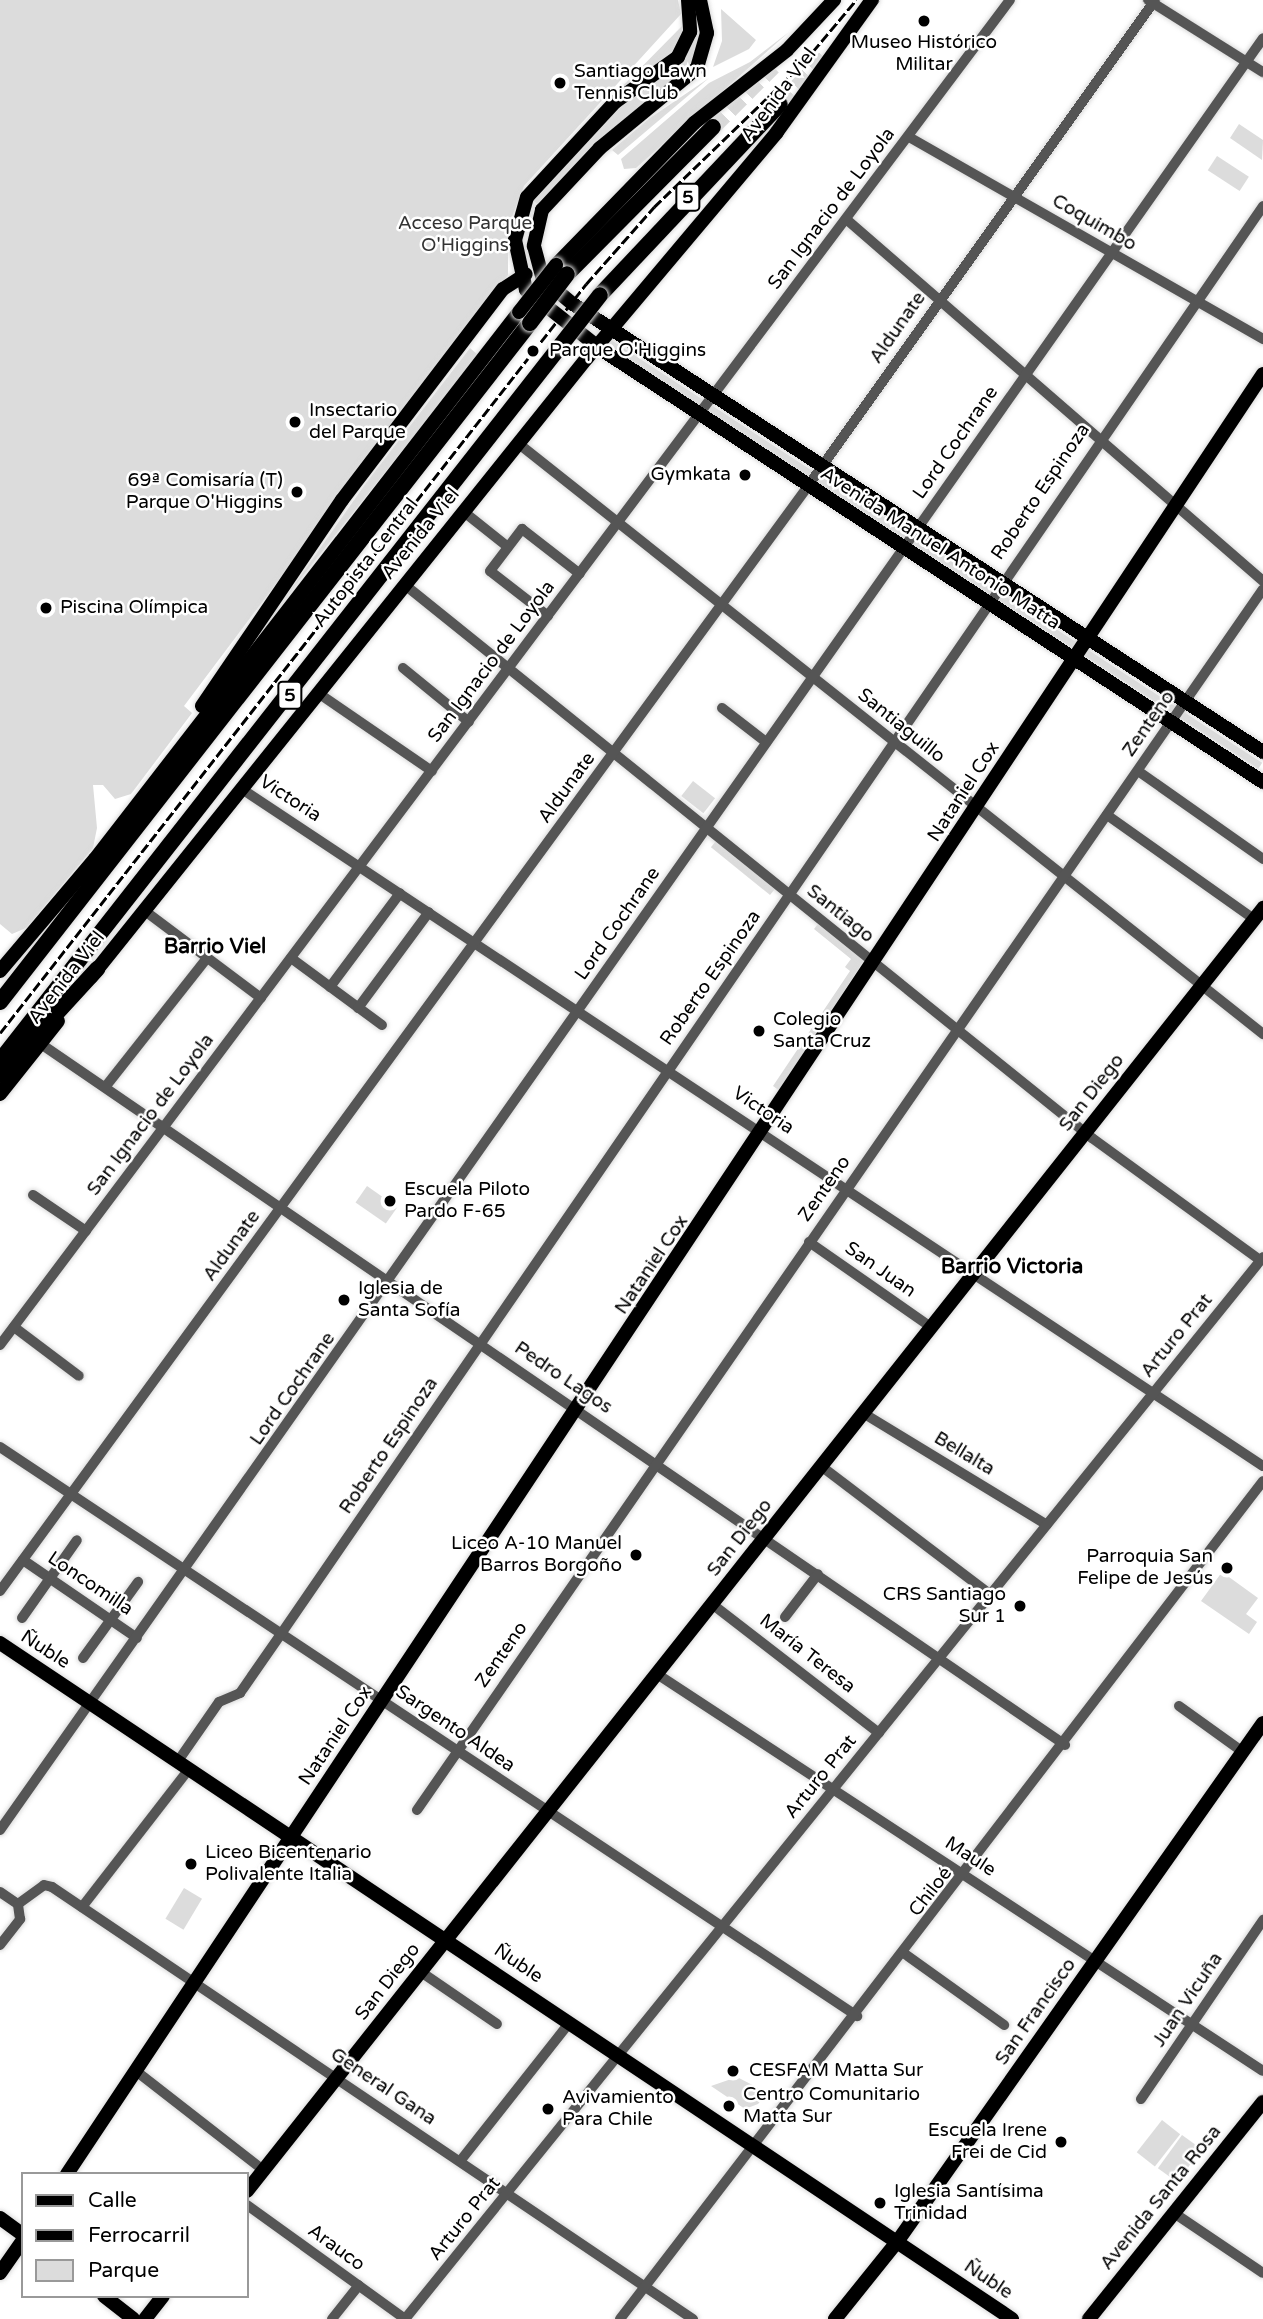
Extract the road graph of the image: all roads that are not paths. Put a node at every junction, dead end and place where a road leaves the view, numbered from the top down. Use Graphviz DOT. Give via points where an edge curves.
graph roads {
  1 [pos="688,0"];
  2 [pos="700,0"];
  3 [pos="834,0"];
  4 [pos="873,0"];
  5 [pos="1010,0"];
  6 [pos="1152,1"];
  7 [pos="1263,38"];
  8 [pos="1247,61"];
  9 [pos="1263,72"];
  10 [pos="779,104"];
  11 [pos="713,127"];
  12 [pos="909,137"];
  13 [pos="1014,197"];
  14 [pos="1263,206"];
  15 [pos="846,219"];
  16 [pos="1111,253"];
  17 [pos="562,269"];
  18 [pos="520,275"];
  19 [pos="543,279"];
  20 [pos="939,300"];
  21 [pos="1197,303"];
  22 [pos="525,318"];
  23 [pos="613,327"];
  24 [pos="1263,339"];
  25 [pos="597,347"];
  26 [pos="1263,374"];
  27 [pos="1025,375"];
  28 [pos="715,393"];
  29 [pos="700,415"];
  30 [pos="1098,439"];
  31 [pos="519,444"];
  32 [pos="824,464"];
  33 [pos="808,486"];
  34 [pos="1176,505"];
  35 [pos="464,512"];
  36 [pos="619,522"];
  37 [pos="918,526"];
  38 [pos="508,547"];
  39 [pos="903,548"];
  40 [pos="580,574"];
  41 [pos="1263,581"];
  42 [pos="1000,582"];
  43 [pos="405,585"];
  44 [pos="1263,589"];
  45 [pos="988,603"];
  46 [pos="721,605"];
  47 [pos="548,616"];
  48 [pos="1087,639"];
  49 [pos="1074,659"];
  50 [pos="403,668"];
  51 [pos="508,670"];
  52 [pos="812,678"];
  53 [pos="318,694"];
  54 [pos="1186,704"];
  55 [pos="722,708"];
  56 [pos="469,722"];
  57 [pos="1171,723"];
  58 [pos="766,743"];
  59 [pos="895,744"];
  60 [pos="178,750"];
  61 [pos="1263,752"];
  62 [pos="613,753"];
  63 [pos="432,771"];
  64 [pos="1138,771"];
  65 [pos="1263,782"];
  66 [pos="242,789"];
  67 [pos="976,809"];
  68 [pos="1107,815"];
  69 [pos="706,829"];
  70 [pos="1263,859"];
  71 [pos="360,866"];
  72 [pos="1063,878"];
  73 [pos="400,893"];
  74 [pos="790,896"];
  75 [pos="145,911"];
  76 [pos="429,912"];
  77 [pos="1259,914"];
  78 [pos="475,942"];
  79 [pos="207,958"];
  80 [pos="291,958"];
  81 [pos="874,964"];
  82 [pos="97,969"];
  83 [pos="0,971"];
  84 [pos="330,987"];
  85 [pos="1200,988"];
  86 [pos="261,998"];
  87 [pos="0,1002"];
  88 [pos="358,1008"];
  89 [pos="579,1010"];
  90 [pos="382,1025"];
  91 [pos="956,1030"];
  92 [pos="1263,1034"];
  93 [pos="41,1044"];
  94 [pos="0,1060"];
  95 [pos="668,1069"];
  96 [pos="0,1075"];
  97 [pos="107,1086"];
  98 [pos="0,1094"];
  99 [pos="165,1125"];
  100 [pos="763,1132"];
  101 [pos="1086,1132"];
  102 [pos="847,1188"];
  103 [pos="33,1195"];
  104 [pos="283,1206"];
  105 [pos="86,1231"];
  106 [pos="809,1242"];
  107 [pos="1262,1259"];
  108 [pos="974,1273"];
  109 [pos="390,1281"];
  110 [pos="13,1327"];
  111 [pos="931,1327"];
  112 [pos="481,1343"];
  113 [pos="0,1345"];
  114 [pos="79,1376"];
  115 [pos="1153,1393"];
  116 [pos="578,1410"];
  117 [pos="863,1413"];
  118 [pos="4,1449"];
  119 [pos="0,1461"];
  120 [pos="656,1463"];
  121 [pos="821,1466"];
  122 [pos="1263,1466"];
  123 [pos="1263,1481"];
  124 [pos="71,1494"];
  125 [pos="1047,1525"];
  126 [pos="765,1538"];
  127 [pos="77,1540"];
  128 [pos="23,1560"];
  129 [pos="185,1570"];
  130 [pos="818,1574"];
  131 [pos="50,1578"];
  132 [pos="138,1582"];
  133 [pos="0,1591"];
  134 [pos="991,1595"];
  135 [pos="712,1604"];
  136 [pos="785,1617"];
  137 [pos="22,1618"];
  138 [pos="111,1620"];
  139 [pos="281,1634"];
  140 [pos="137,1638"];
  141 [pos="0,1643"];
  142 [pos="83,1658"];
  143 [pos="939,1658"];
  144 [pos="657,1674"];
  145 [pos="383,1702"];
  146 [pos="90,1703"];
  147 [pos="1179,1706"];
  148 [pos="1263,1723"];
  149 [pos="879,1733"];
  150 [pos="1065,1745"];
  151 [pos="457,1751"];
  152 [pos="1243,1752"];
  153 [pos="184,1765"];
  154 [pos="834,1789"];
  155 [pos="417,1810"];
  156 [pos="548,1812"];
  157 [pos="0,1830"];
  158 [pos="293,1836"];
  159 [pos="966,1875"];
  160 [pos="0,1892"];
  161 [pos="18,1904"];
  162 [pos="82,1907"];
  163 [pos="1263,1920"];
  164 [pos="722,1928"];
  165 [pos="446,1940"];
  166 [pos="0,1945"];
  167 [pos="905,1954"];
  168 [pos="1095,1961"];
  169 [pos="421,1972"];
  170 [pos="195,1983"];
  171 [pos="857,2016"];
  172 [pos="570,2022"];
  173 [pos="497,2024"];
  174 [pos="1192,2024"];
  175 [pos="1004,2025"];
  176 [pos="620,2055"];
  177 [pos="136,2071"];
  178 [pos="1263,2071"];
  179 [pos="337,2077"];
  180 [pos="1141,2099"];
  181 [pos="1263,2102"];
  182 [pos="756,2147"];
  183 [pos="461,2160"];
  184 [pos="263,2170"];
  185 [pos="68,2172"];
  186 [pos="248,2190"];
  187 [pos="508,2193"];
  188 [pos="248,2206"];
  189 [pos="1174,2213"];
  190 [pos="0,2218"];
  191 [pos="21,2236"];
  192 [pos="21,2241"];
  193 [pos="897,2242"];
  194 [pos="0,2273"];
  195 [pos="1263,2273"];
  196 [pos="359,2285"];
  197 [pos="646,2287"];
  198 [pos="107,2298"];
  199 [pos="161,2298"];
  200 [pos="133,2319"];
  201 [pos="145,2319"];
  202 [pos="332,2319"];
  203 [pos="405,2319"];
  204 [pos="620,2319"];
  205 [pos="692,2319"];
  206 [pos="835,2319"];
  207 [pos="1012,2319"];
  208 [pos="1089,2319"];
  1 -- 18 [label="main road" via="690,32 678,57 615,102 527,197 516,229"];
  2 -- 19 [label="main road" via="707,33 697,68 600,148 542,210 534,246"];
  3 -- 17 [label="main road, Avenida Viel" via="788,50 694,123"];
  4 -- 23 [label="main road, Avenida Viel" via="777,132"];
  5 -- 12 [label="street, San Ignacio de Loyola"];
  6 -- 8 [label="street"];
  6 -- 13 [label="street, Aldunate"];
  7 -- 8 [label="street, Lord Cochrane"];
  8 -- 9 [label="street"];
  8 -- 16 [label="street, Lord Cochrane"];
  10 -- 94 [label="highway, Autopista Central / 5, bridge" via="600,295"];
  11 -- 17 [label="highway, Autopista Central / 5"];
  12 -- 13 [label="street, Coquimbo"];
  12 -- 15 [label="street, San Ignacio de Loyola"];
  13 -- 16 [label="street, Coquimbo"];
  13 -- 20 [label="street, Aldunate"];
  14 -- 21 [label="street, Roberto Espinoza"];
  15 -- 20 [label="street"];
  15 -- 28 [label="street, San Ignacio de Loyola"];
  16 -- 21 [label="street, Coquimbo"];
  16 -- 27 [label="street, Lord Cochrane"];
  17 -- 22 [label="highway, Autopista Central / 5, bridge"];
  18 -- 19 [label="main road"];
  18 -- 25 [label="main road, Avenida Manuel Antonio Matta" via="534,298"];
  18 -- 60 [label="main road" via="503,289 279,588"];
  19 -- 23 [label="main road, Avenida Manuel Antonio Matta"];
  20 -- 27 [label="street"];
  20 -- 32 [label="street, Aldunate"];
  21 -- 24 [label="street, Coquimbo"];
  21 -- 30 [label="street, Roberto Espinoza"];
  22 -- 60 [label="main road"];
  22 -- 87 [label="highway, Autopista Central / 5"];
  23 -- 25 [label="main road, Avenida Viel"];
  23 -- 28 [label="main road, Avenida Manuel Antonio Matta"];
  25 -- 29 [label="main road, Avenida Manuel Antonio Matta"];
  25 -- 31 [label="main road, Avenida Viel"];
  26 -- 34 [label="main road, Nataniel Cox"];
  27 -- 30 [label="street"];
  27 -- 37 [label="street, Lord Cochrane"];
  28 -- 29 [label="street, San Ignacio de Loyola"];
  28 -- 32 [label="main road, Avenida Manuel Antonio Matta"];
  29 -- 33 [label="main road, Avenida Manuel Antonio Matta"];
  29 -- 36 [label="street, San Ignacio de Loyola"];
  30 -- 34 [label="street"];
  30 -- 42 [label="street, Roberto Espinoza"];
  31 -- 35 [label="main road, Avenida Viel"];
  31 -- 36 [label="street, Santiaguillo"];
  32 -- 33 [label="street, Aldunate"];
  32 -- 37 [label="main road, Avenida Manuel Antonio Matta"];
  33 -- 39 [label="main road, Avenida Manuel Antonio Matta"];
  33 -- 46 [label="street, Aldunate"];
  34 -- 41 [label="street"];
  34 -- 48 [label="main road, Nataniel Cox"];
  35 -- 38 [label="street"];
  35 -- 43 [label="main road, Avenida Viel"];
  36 -- 40 [label="street, San Ignacio de Loyola"];
  36 -- 46 [label="street, Santiaguillo"];
  37 -- 39 [label="street, Lord Cochrane"];
  37 -- 42 [label="main road, Avenida Manuel Antonio Matta"];
  38 -- 40 [label="street" via="522,529"];
  38 -- 47 [label="street" via="490,571"];
  39 -- 45 [label="main road, Avenida Manuel Antonio Matta"];
  39 -- 52 [label="street, Lord Cochrane"];
  40 -- 47 [label="street, San Ignacio de Loyola"];
  42 -- 45 [label="street, Roberto Espinoza"];
  42 -- 48 [label="main road, Avenida Manuel Antonio Matta"];
  43 -- 51 [label="street, Santiago"];
  43 -- 53 [label="main road, Avenida Viel"];
  44 -- 54 [label="street, Zenteno"];
  45 -- 49 [label="main road, Avenida Manuel Antonio Matta"];
  45 -- 59 [label="street, Roberto Espinoza"];
  46 -- 52 [label="street, Santiaguillo"];
  46 -- 62 [label="street, Aldunate"];
  47 -- 51 [label="street, San Ignacio de Loyola"];
  48 -- 49 [label="main road, Nataniel Cox"];
  48 -- 54 [label="main road, Avenida Manuel Antonio Matta"];
  49 -- 57 [label="main road, Avenida Manuel Antonio Matta"];
  49 -- 67 [label="main road, Nataniel Cox"];
  50 -- 56 [label="street"];
  51 -- 56 [label="street, San Ignacio de Loyola"];
  51 -- 62 [label="street, Santiago"];
  52 -- 58 [label="street, Lord Cochrane"];
  52 -- 59 [label="street, Santiaguillo"];
  53 -- 63 [label="street"];
  53 -- 66 [label="main road, Avenida Viel"];
  54 -- 57 [label="street, Zenteno"];
  54 -- 61 [label="main road, Avenida Manuel Antonio Matta"];
  55 -- 58 [label="street"];
  56 -- 63 [label="street, San Ignacio de Loyola"];
  57 -- 64 [label="street, Zenteno"];
  57 -- 65 [label="main road, Avenida Manuel Antonio Matta"];
  58 -- 69 [label="street, Lord Cochrane"];
  59 -- 67 [label="street, Santiaguillo"];
  59 -- 74 [label="street, Roberto Espinoza"];
  60 -- 83 [label="main road"];
  62 -- 69 [label="street, Santiago"];
  62 -- 78 [label="street, Aldunate"];
  63 -- 71 [label="street, San Ignacio de Loyola"];
  64 -- 68 [label="street, Zenteno"];
  64 -- 70 [label="street"];
  66 -- 71 [label="street, Victoria"];
  66 -- 75 [label="main road, Avenida Viel"];
  67 -- 72 [label="street, Santiaguillo"];
  67 -- 81 [label="main road, Nataniel Cox"];
  68 -- 72 [label="street, Zenteno"];
  68 -- 77 [label="street"];
  69 -- 74 [label="street, Santiago"];
  69 -- 89 [label="street, Lord Cochrane"];
  71 -- 73 [label="street, Victoria"];
  71 -- 80 [label="street, San Ignacio de Loyola"];
  72 -- 85 [label="street, Santiaguillo"];
  72 -- 91 [label="street, Zenteno"];
  73 -- 76 [label="street, Victoria"];
  73 -- 84 [label="street"];
  74 -- 81 [label="street, Santiago"];
  74 -- 95 [label="street, Roberto Espinoza"];
  75 -- 79 [label="street"];
  75 -- 82 [label="main road, Avenida Viel"];
  76 -- 78 [label="street, Victoria"];
  76 -- 88 [label="street"];
  77 -- 85 [label="main road, San Diego"];
  78 -- 89 [label="street, Victoria"];
  78 -- 104 [label="street, Aldunate"];
  79 -- 86 [label="street"];
  79 -- 97 [label="street"];
  80 -- 84 [label="street"];
  80 -- 86 [label="street, San Ignacio de Loyola"];
  81 -- 91 [label="street, Santiago"];
  81 -- 100 [label="main road, Nataniel Cox"];
  82 -- 93 [label="main road, Avenida Viel"];
  82 -- 96 [label="highway"];
  84 -- 88 [label="street"];
  85 -- 92 [label="street, Santiaguillo"];
  85 -- 101 [label="main road, San Diego"];
  86 -- 99 [label="street, San Ignacio de Loyola"];
  88 -- 90 [label="street"];
  89 -- 95 [label="street, Victoria"];
  89 -- 109 [label="street, Lord Cochrane"];
  91 -- 101 [label="street, Santiago"];
  91 -- 102 [label="street, Zenteno"];
  93 -- 97 [label="street, Pedro Lagos"];
  93 -- 98 [label="main road, Avenida Viel"];
  95 -- 100 [label="street, Victoria"];
  95 -- 112 [label="street, Roberto Espinoza"];
  97 -- 99 [label="street, Pedro Lagos"];
  99 -- 104 [label="street, Pedro Lagos"];
  99 -- 105 [label="street, San Ignacio de Loyola"];
  100 -- 102 [label="street, Victoria"];
  100 -- 116 [label="main road, Nataniel Cox"];
  101 -- 107 [label="street, Santiago"];
  101 -- 108 [label="main road, San Diego"];
  102 -- 106 [label="street, Zenteno"];
  102 -- 108 [label="street, Victoria"];
  103 -- 105 [label="street"];
  104 -- 109 [label="street, Pedro Lagos"];
  104 -- 124 [label="street, Aldunate"];
  105 -- 110 [label="street, San Ignacio de Loyola"];
  106 -- 111 [label="street, San Juan"];
  106 -- 120 [label="street, Zenteno"];
  107 -- 115 [label="street, Arturo Prat"];
  108 -- 111 [label="main road, San Diego"];
  108 -- 115 [label="street, Victoria"];
  109 -- 112 [label="street, Pedro Lagos"];
  109 -- 129 [label="street, Lord Cochrane"];
  110 -- 113 [label="street, San Ignacio de Loyola"];
  110 -- 114 [label="street"];
  111 -- 117 [label="main road, San Diego"];
  112 -- 116 [label="street, Pedro Lagos"];
  112 -- 139 [label="street, Roberto Espinoza"];
  115 -- 122 [label="street, Victoria"];
  115 -- 125 [label="street, Arturo Prat"];
  116 -- 120 [label="street, Pedro Lagos"];
  116 -- 145 [label="main road, Nataniel Cox"];
  117 -- 121 [label="main road, San Diego"];
  117 -- 125 [label="street, Bellalta"];
  118 -- 119 [label="street"];
  118 -- 124 [label="street, Sargento Aldea"];
  120 -- 126 [label="street, Pedro Lagos"];
  120 -- 151 [label="street, Zenteno"];
  121 -- 126 [label="main road, San Diego"];
  121 -- 134 [label="street"];
  123 -- 150 [label="street, Chiloé"];
  124 -- 128 [label="street, Aldunate"];
  124 -- 129 [label="street, Sargento Aldea"];
  125 -- 134 [label="street, Arturo Prat"];
  126 -- 130 [label="street, Pedro Lagos"];
  126 -- 135 [label="main road, San Diego"];
  127 -- 131 [label="street"];
  128 -- 131 [label="street, Loncomilla"];
  128 -- 133 [label="street, Aldunate"];
  129 -- 139 [label="street, Sargento Aldea"];
  129 -- 140 [label="street, Lord Cochrane"];
  130 -- 136 [label="street"];
  130 -- 143 [label="street, Pedro Lagos"];
  131 -- 137 [label="street"];
  131 -- 138 [label="street, Loncomilla"];
  132 -- 138 [label="street"];
  134 -- 143 [label="street, Arturo Prat"];
  135 -- 144 [label="main road, San Diego"];
  135 -- 149 [label="street, María Teresa"];
  138 -- 140 [label="street, Loncomilla"];
  138 -- 142 [label="street"];
  139 -- 145 [label="street, Sargento Aldea"];
  139 -- 153 [label="street, Roberto Espinoza" via="240,1693 219,1703"];
  140 -- 146 [label="street, Lord Cochrane"];
  141 -- 146 [label="main road, Ñuble"];
  143 -- 149 [label="street, Arturo Prat"];
  143 -- 150 [label="street, Pedro Lagos"];
  144 -- 154 [label="street, Maule"];
  144 -- 156 [label="main road, San Diego"];
  145 -- 151 [label="street, Sargento Aldea"];
  145 -- 158 [label="main road, Nataniel Cox"];
  146 -- 153 [label="main road, Ñuble"];
  146 -- 157 [label="street, Lord Cochrane"];
  147 -- 152 [label="street"];
  148 -- 152 [label="main road, San Francisco"];
  149 -- 154 [label="street, Arturo Prat"];
  150 -- 159 [label="street, Chiloé"];
  151 -- 155 [label="street, Zenteno"];
  151 -- 156 [label="street, Sargento Aldea"];
  152 -- 168 [label="main road, San Francisco"];
  153 -- 158 [label="main road, Ñuble"];
  153 -- 162 [label="street, Roberto Espinoza"];
  154 -- 159 [label="street, Maule"];
  154 -- 164 [label="street, Arturo Prat"];
  156 -- 164 [label="street, Sargento Aldea"];
  156 -- 165 [label="main road, San Diego"];
  158 -- 165 [label="main road, Ñuble"];
  158 -- 170 [label="main road, Nataniel Cox"];
  159 -- 167 [label="street, Chiloé"];
  159 -- 168 [label="street, Maule"];
  160 -- 161 [label="street"];
  161 -- 162 [label="street, General Gana" via="44,1885"];
  161 -- 166 [label="street" via="20,1919"];
  162 -- 170 [label="street, General Gana"];
  163 -- 174 [label="street, Juan Vicuña"];
  164 -- 171 [label="street, Sargento Aldea"];
  164 -- 176 [label="street, Arturo Prat"];
  165 -- 169 [label="main road, San Diego"];
  165 -- 172 [label="main road, Ñuble"];
  167 -- 171 [label="street, Chiloé"];
  167 -- 175 [label="street"];
  168 -- 174 [label="street, Maule"];
  168 -- 193 [label="main road, San Francisco"];
  169 -- 173 [label="street"];
  169 -- 179 [label="main road, San Diego"];
  170 -- 177 [label="main road, Nataniel Cox"];
  170 -- 179 [label="street, General Gana"];
  171 -- 182 [label="street, Chiloé"];
  172 -- 176 [label="main road, Ñuble"];
  172 -- 183 [label="street"];
  174 -- 178 [label="street, Maule"];
  174 -- 180 [label="street, Juan Vicuña"];
  176 -- 182 [label="main road, Ñuble"];
  176 -- 187 [label="street, Arturo Prat"];
  177 -- 184 [label="street"];
  177 -- 185 [label="main road, Nataniel Cox"];
  179 -- 183 [label="street, General Gana"];
  179 -- 184 [label="main road, San Diego"];
  181 -- 189 [label="main road, Avenida Santa Rosa"];
  182 -- 193 [label="main road, Ñuble"];
  182 -- 197 [label="street, Chiloé"];
  183 -- 187 [label="street, General Gana"];
  184 -- 186 [label="main road, San Diego"];
  187 -- 197 [label="street, General Gana"];
  187 -- 203 [label="street, Arturo Prat"];
  188 -- 196 [label="street, Arauco"];
  189 -- 195 [label="street"];
  189 -- 208 [label="main road, Avenida Santa Rosa"];
  190 -- 191 [label="main road"];
  192 -- 194 [label="main road"];
  193 -- 206 [label="main road, San Francisco"];
  193 -- 207 [label="main road, Ñuble"];
  196 -- 202 [label="street"];
  196 -- 203 [label="street, Arauco"];
  197 -- 204 [label="street, Chiloé"];
  197 -- 205 [label="street, General Gana"];
  198 -- 200 [label="main road"];
  199 -- 201 [label="main road"];
}
